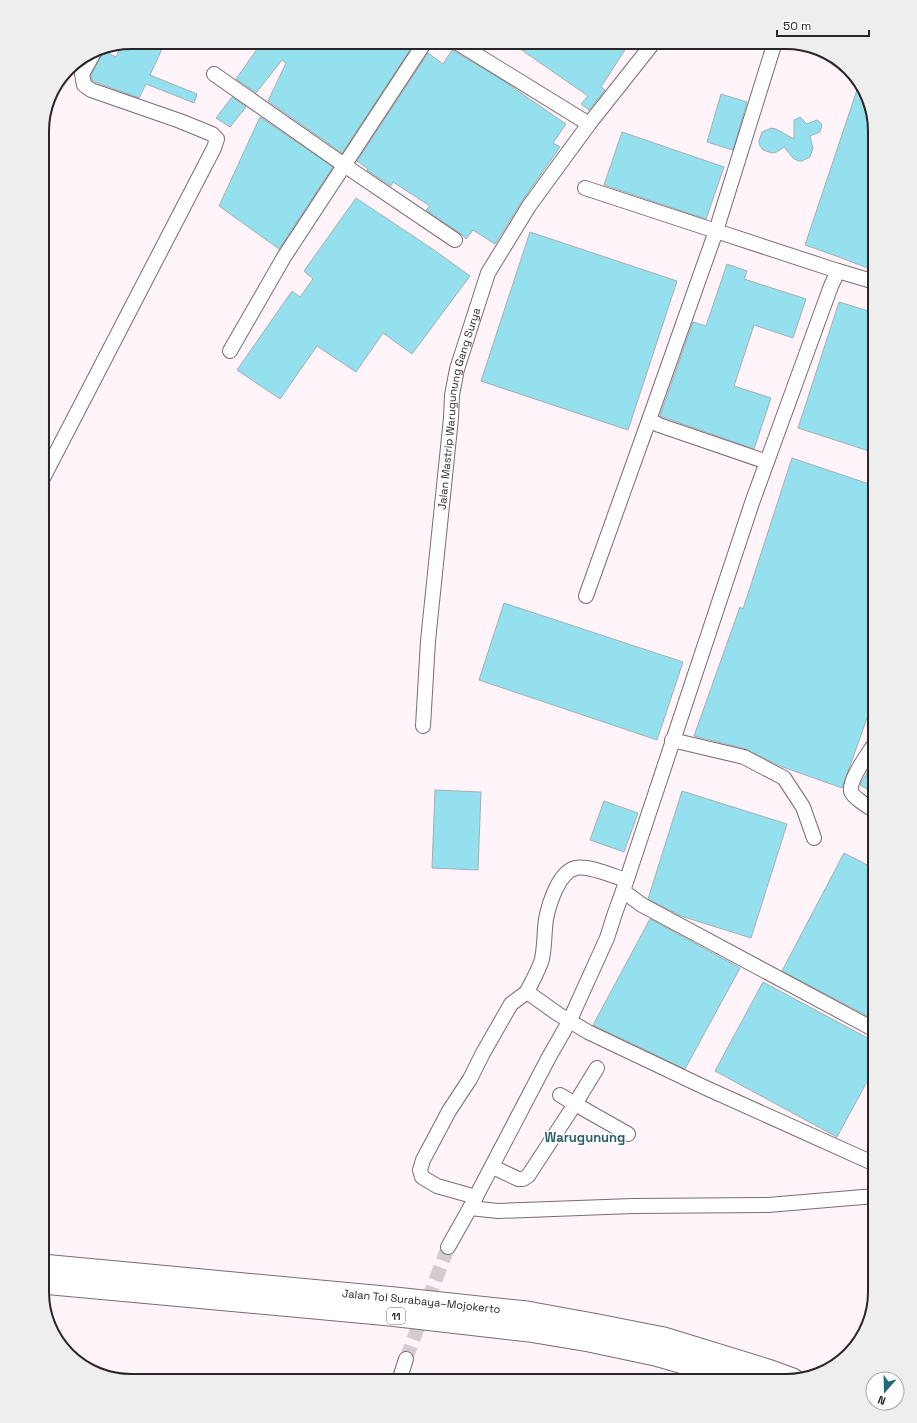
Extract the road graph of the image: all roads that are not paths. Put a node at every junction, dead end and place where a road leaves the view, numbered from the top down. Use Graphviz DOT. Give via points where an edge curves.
graph roads {
  1 [pos="420,49"];
  2 [pos="467,49"];
  3 [pos="648,49"];
  4 [pos="773,49"];
  5 [pos="90,60"];
  6 [pos="214,74"];
  7 [pos="589,124"];
  8 [pos="344,165"];
  9 [pos="585,188"];
  10 [pos="716,231"];
  11 [pos="455,240"];
  12 [pos="838,271"];
  13 [pos="868,280"];
  14 [pos="230,351"];
  15 [pos="649,420"];
  16 [pos="766,462"];
  17 [pos="49,466"];
  18 [pos="586,596"];
  19 [pos="423,726"];
  20 [pos="672,740"];
  21 [pos="868,754"];
  22 [pos="868,807"];
  23 [pos="814,838"];
  24 [pos="624,886"];
  25 [pos="527,992"];
  26 [pos="569,1022"];
  27 [pos="868,1026"];
  28 [pos="597,1068"];
  29 [pos="560,1095"];
  30 [pos="575,1104"];
  31 [pos="628,1134"];
  32 [pos="868,1161"];
  33 [pos="493,1167"];
  34 [pos="868,1197"];
  35 [pos="473,1203"];
  36 [pos="448,1247"];
  37 [pos="49,1266"];
  38 [pos="49,1284"];
  39 [pos="406,1359"];
  40 [pos="401,1374"];
  41 [pos="722,1374"];
  42 [pos="779,1374"];
  1 -- 8 [label="street"];
  2 -- 7 [label="street"];
  3 -- 7 [label="street, Jalan Mastrip Warugunung Gang Surya"];
  4 -- 10 [label="street"];
  5 -- 17 [label="street" via="82,74 84,85 91,90 180,121 212,134 217,139"];
  6 -- 8 [label="street"];
  7 -- 19 [label="street, Jalan Mastrip Warugunung Gang Surya" via="529,206 488,273 457,369 452,395 428,641"];
  8 -- 11 [label="street"];
  8 -- 14 [label="street" via="284,257"];
  9 -- 10 [label="street"];
  10 -- 12 [label="street"];
  10 -- 15 [label="street"];
  12 -- 13 [label="street"];
  12 -- 16 [label="street"];
  15 -- 16 [label="street"];
  15 -- 18 [label="street"];
  16 -- 20 [label="street"];
  20 -- 23 [label="street" via="744,757 784,778 803,807"];
  20 -- 24 [label="street"];
  21 -- 22 [label="street" via="853,778 851,790"];
  24 -- 25 [label="street" via="587,868 575,868 563,876 553,894 546,918 542,960"];
  24 -- 26 [label="street" via="607,938"];
  24 -- 27 [label="street" via="642,905"];
  25 -- 26 [label="street"];
  25 -- 35 [label="street" via="511,1004 470,1079 449,1111 420,1170 422,1177"];
  26 -- 32 [label="street" via="706,1088"];
  26 -- 33 [label="street"];
  28 -- 30 [label="street"];
  29 -- 30 [label="street"];
  30 -- 31 [label="street"];
  30 -- 33 [label="street" via="528,1176 518,1179"];
  33 -- 35 [label="street"];
  34 -- 35 [label="street" via="768,1205 498,1211"];
  35 -- 36 [label="street"];
  37 -- 42 [label="highway, Jalan Tol Surabaya–Mojokerto / 11" via="526,1312 664,1338"];
  38 -- 41 [label="highway, Jalan Tol Surabaya–Mojokerto / 11" via="390,1315 529,1331 655,1355"];
  39 -- 40 [label="street"];
}
